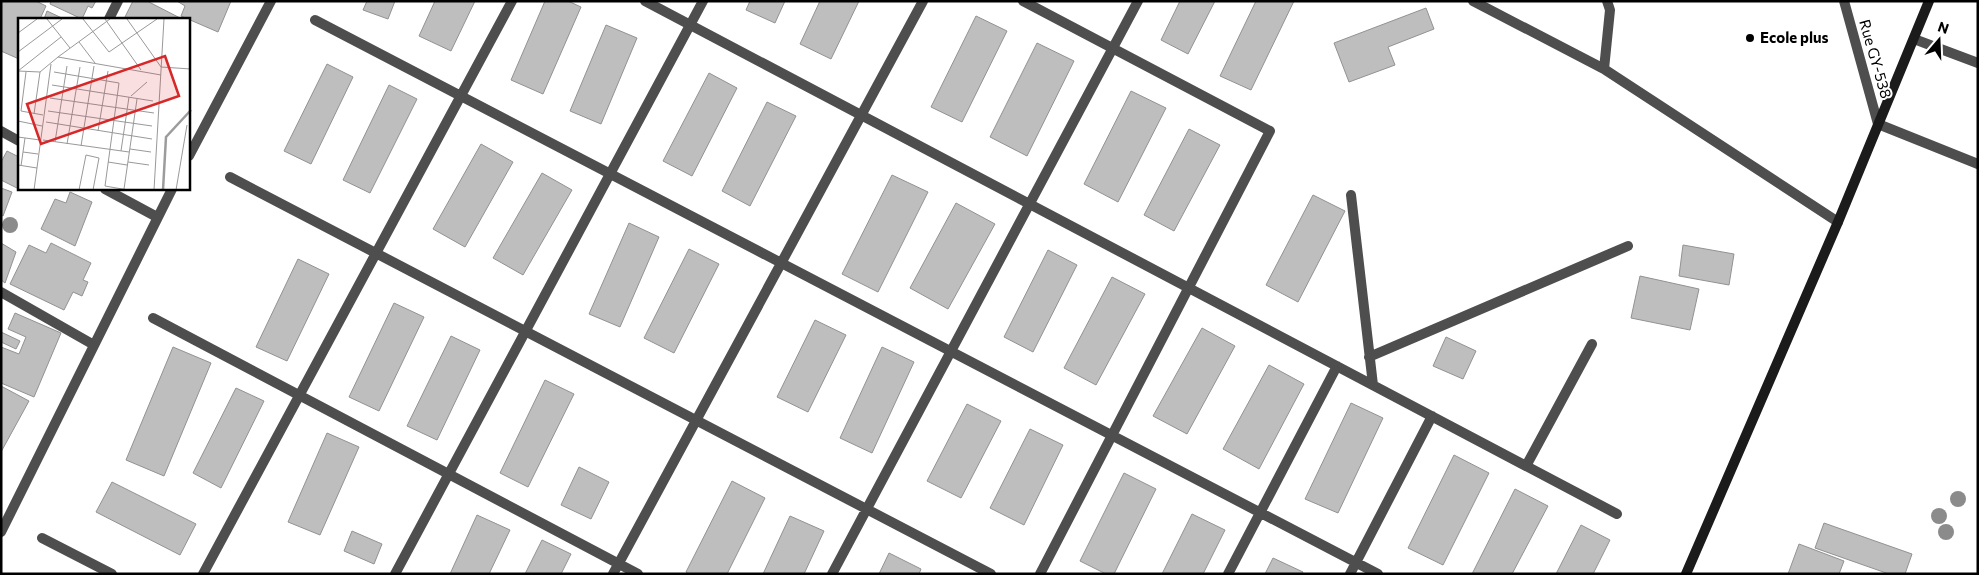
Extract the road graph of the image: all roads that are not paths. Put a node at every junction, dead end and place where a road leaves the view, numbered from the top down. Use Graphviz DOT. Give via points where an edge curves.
graph roads {
  1 [pos="118,1"];
  2 [pos="271,1"];
  3 [pos="512,1"];
  4 [pos="645,1"];
  5 [pos="703,1"];
  6 [pos="923,1"];
  7 [pos="1023,1"];
  8 [pos="1138,1"];
  9 [pos="1473,1"];
  10 [pos="1607,1"];
  11 [pos="1844,1"];
  12 [pos="1930,1"];
  13 [pos="110,18"];
  14 [pos="315,20"];
  15 [pos="690,25"];
  16 [pos="1914,39"];
  17 [pos="1113,48"];
  18 [pos="1978,63"];
  19 [pos="1604,70"];
  20 [pos="462,96"];
  21 [pos="861,115"];
  22 [pos="1878,124"];
  23 [pos="1,132"];
  24 [pos="18,140"];
  25 [pos="190,154"];
  26 [pos="1978,164"];
  27 [pos="610,173"];
  28 [pos="230,177"];
  29 [pos="107,190"];
  30 [pos="171,190"];
  31 [pos="1351,195"];
  32 [pos="1029,204"];
  33 [pos="157,217"];
  34 [pos="1838,222"];
  35 [pos="1628,246"];
  36 [pos="376,253"];
  37 [pos="781,263"];
  38 [pos="1189,288"];
  39 [pos="1,292"];
  40 [pos="153,318"];
  41 [pos="526,331"];
  42 [pos="1592,344"];
  43 [pos="94,345"];
  44 [pos="951,351"];
  45 [pos="1369,357"];
  46 [pos="1337,366"];
  47 [pos="1373,385"];
  48 [pos="300,395"];
  49 [pos="1432,416"];
  50 [pos="696,420"];
  51 [pos="1112,435"];
  52 [pos="1526,466"];
  53 [pos="449,474"];
  54 [pos="867,509"];
  55 [pos="1260,512"];
  56 [pos="5,514"];
  57 [pos="1618,514"];
  58 [pos="1,532"];
  59 [pos="42,538"];
  60 [pos="1356,562"];
  61 [pos="618,564"];
  62 [pos="112,574"];
  63 [pos="203,574"];
  64 [pos="395,574"];
  65 [pos="613,574"];
  66 [pos="638,574"];
  67 [pos="832,574"];
  68 [pos="991,574"];
  69 [pos="1040,574"];
  70 [pos="1228,574"];
  71 [pos="1350,574"];
  72 [pos="1378,574"];
  73 [pos="1686,574"];
  1 -- 13 [label="street"];
  2 -- 25 [label="street"];
  3 -- 20 [label="street"];
  4 -- 15 [label="street"];
  5 -- 15 [label="street"];
  6 -- 21 [label="street"];
  7 -- 17 [label="street"];
  8 -- 17 [label="street"];
  9 -- 19 [label="street"];
  10 -- 19 [label="street" via="1610,10"];
  11 -- 22 [label="street, Rue GY-538"];
  12 -- 16 [label="street"];
  14 -- 20 [label="street"];
  15 -- 21 [label="street"];
  15 -- 27 [label="street"];
  16 -- 18 [label="street"];
  16 -- 22 [label="street"];
  17 -- 32 [label="street"];
  17 -- 38 [label="street" via="1270,131"];
  19 -- 34 [label="street"];
  20 -- 27 [label="street"];
  20 -- 36 [label="street"];
  21 -- 32 [label="street"];
  21 -- 37 [label="street"];
  22 -- 26 [label="street"];
  22 -- 34 [label="street"];
  23 -- 24 [label="street"];
  27 -- 37 [label="street"];
  27 -- 41 [label="street"];
  28 -- 36 [label="street"];
  29 -- 33 [label="street"];
  30 -- 33 [label="street"];
  31 -- 45 [label="street"];
  32 -- 38 [label="street"];
  32 -- 44 [label="street"];
  33 -- 43 [label="street"];
  34 -- 73 [label="street"];
  35 -- 45 [label="street"];
  36 -- 41 [label="street"];
  36 -- 48 [label="street"];
  37 -- 44 [label="street"];
  37 -- 50 [label="street"];
  38 -- 46 [label="street"];
  38 -- 51 [label="street"];
  39 -- 43 [label="street"];
  40 -- 48 [label="street"];
  41 -- 50 [label="street"];
  41 -- 53 [label="street"];
  42 -- 52 [label="street"];
  43 -- 56 [label="street"];
  44 -- 51 [label="street"];
  44 -- 54 [label="street"];
  45 -- 47 [label="street"];
  46 -- 47 [label="street"];
  46 -- 55 [label="street"];
  47 -- 49 [label="street"];
  48 -- 53 [label="street"];
  48 -- 63 [label="street"];
  49 -- 52 [label="street"];
  49 -- 60 [label="street"];
  50 -- 54 [label="street"];
  50 -- 61 [label="street"];
  51 -- 55 [label="street"];
  51 -- 69 [label="street"];
  52 -- 57 [label="street"];
  53 -- 61 [label="street"];
  53 -- 64 [label="street"];
  54 -- 67 [label="street"];
  54 -- 68 [label="street"];
  55 -- 60 [label="street"];
  55 -- 70 [label="street"];
  56 -- 58 [label="street"];
  59 -- 62 [label="street"];
  60 -- 71 [label="street"];
  60 -- 72 [label="street"];
  61 -- 65 [label="street"];
  61 -- 66 [label="street"];
}
